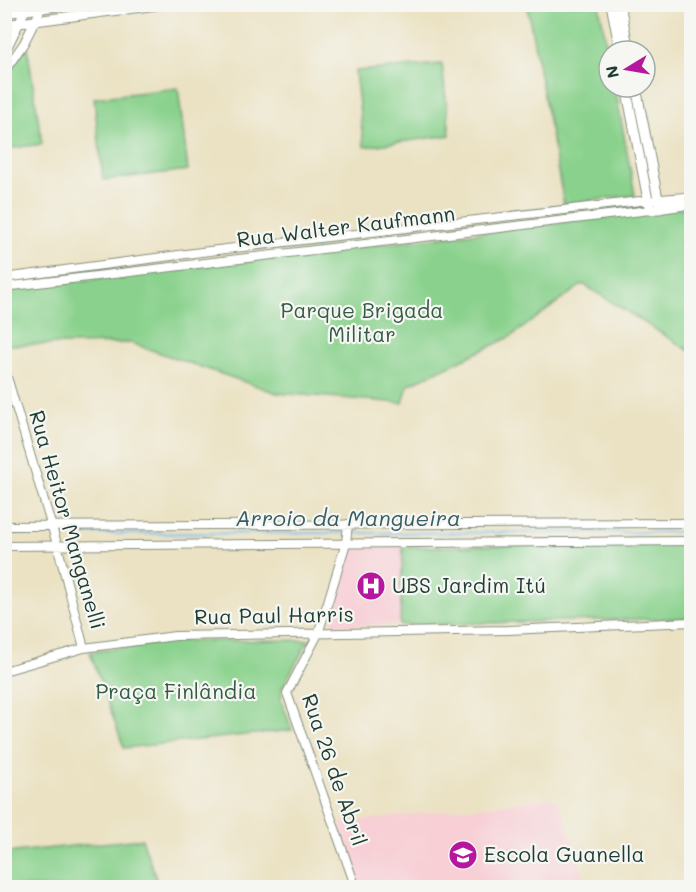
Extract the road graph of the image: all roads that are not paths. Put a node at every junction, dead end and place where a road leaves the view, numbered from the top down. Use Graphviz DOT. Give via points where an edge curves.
graph roads {
  1 [pos="72,4"];
  2 [pos="165,4"];
  3 [pos="611,4"];
  4 [pos="620,4"];
  5 [pos="41,9"];
  6 [pos="25,11"];
  7 [pos="4,13"];
  8 [pos="35,21"];
  9 [pos="20,24"];
  10 [pos="4,25"];
  11 [pos="618,39"];
  12 [pos="627,39"];
  13 [pos="4,54"];
  14 [pos="4,72"];
  15 [pos="629,99"];
  16 [pos="638,99"];
  17 [pos="692,197"];
  18 [pos="692,204"];
  19 [pos="655,205"];
  20 [pos="4,278"];
  21 [pos="4,287"];
  22 [pos="4,367"];
  23 [pos="692,523"];
  24 [pos="4,526"];
  25 [pos="347,533"];
  26 [pos="54,535"];
  27 [pos="692,541"];
  28 [pos="4,546"];
  29 [pos="692,622"];
  30 [pos="318,634"];
  31 [pos="84,648"];
  32 [pos="4,671"];
  33 [pos="356,888"];
  1 -- 5 [label="main road"];
  2 -- 8 [label="main road"];
  3 -- 11 [label="main road"];
  4 -- 12 [label="main road"];
  5 -- 6 [label="main road"];
  5 -- 8 [label="street"];
  6 -- 7 [label="main road"];
  6 -- 9 [label="street"];
  8 -- 9 [label="main road"];
  8 -- 14 [label="street"];
  9 -- 10 [label="main road"];
  9 -- 13 [label="street"];
  15 -- 19 [label="main road"];
  16 -- 19 [label="main road"];
  17 -- 19 [label="main road, Rua Walter Kaufmann"];
  18 -- 19 [label="main road, Rua Walter Kaufmann"];
  19 -- 20 [label="street, Rua Walter Kaufmann" via="209,251"];
  19 -- 21 [label="street, Rua Walter Kaufmann"];
  22 -- 26 [label="street, Rua Heitor Manganelli"];
  23 -- 25 [label="street"];
  24 -- 26 [label="street"];
  25 -- 26 [label="street"];
  25 -- 26 [label="street"];
  25 -- 27 [label="street"];
  25 -- 30 [label="street, Rua 26 de Abril"];
  26 -- 28 [label="street"];
  26 -- 31 [label="street, Rua Heitor Manganelli"];
  29 -- 30 [label="street, Rua Paul Harris"];
  30 -- 31 [label="street, Rua Paul Harris" via="175,636"];
  30 -- 33 [label="street, Rua 26 de Abril" via="287,693"];
  31 -- 32 [label="street, Rua Paul Harris"];
}
